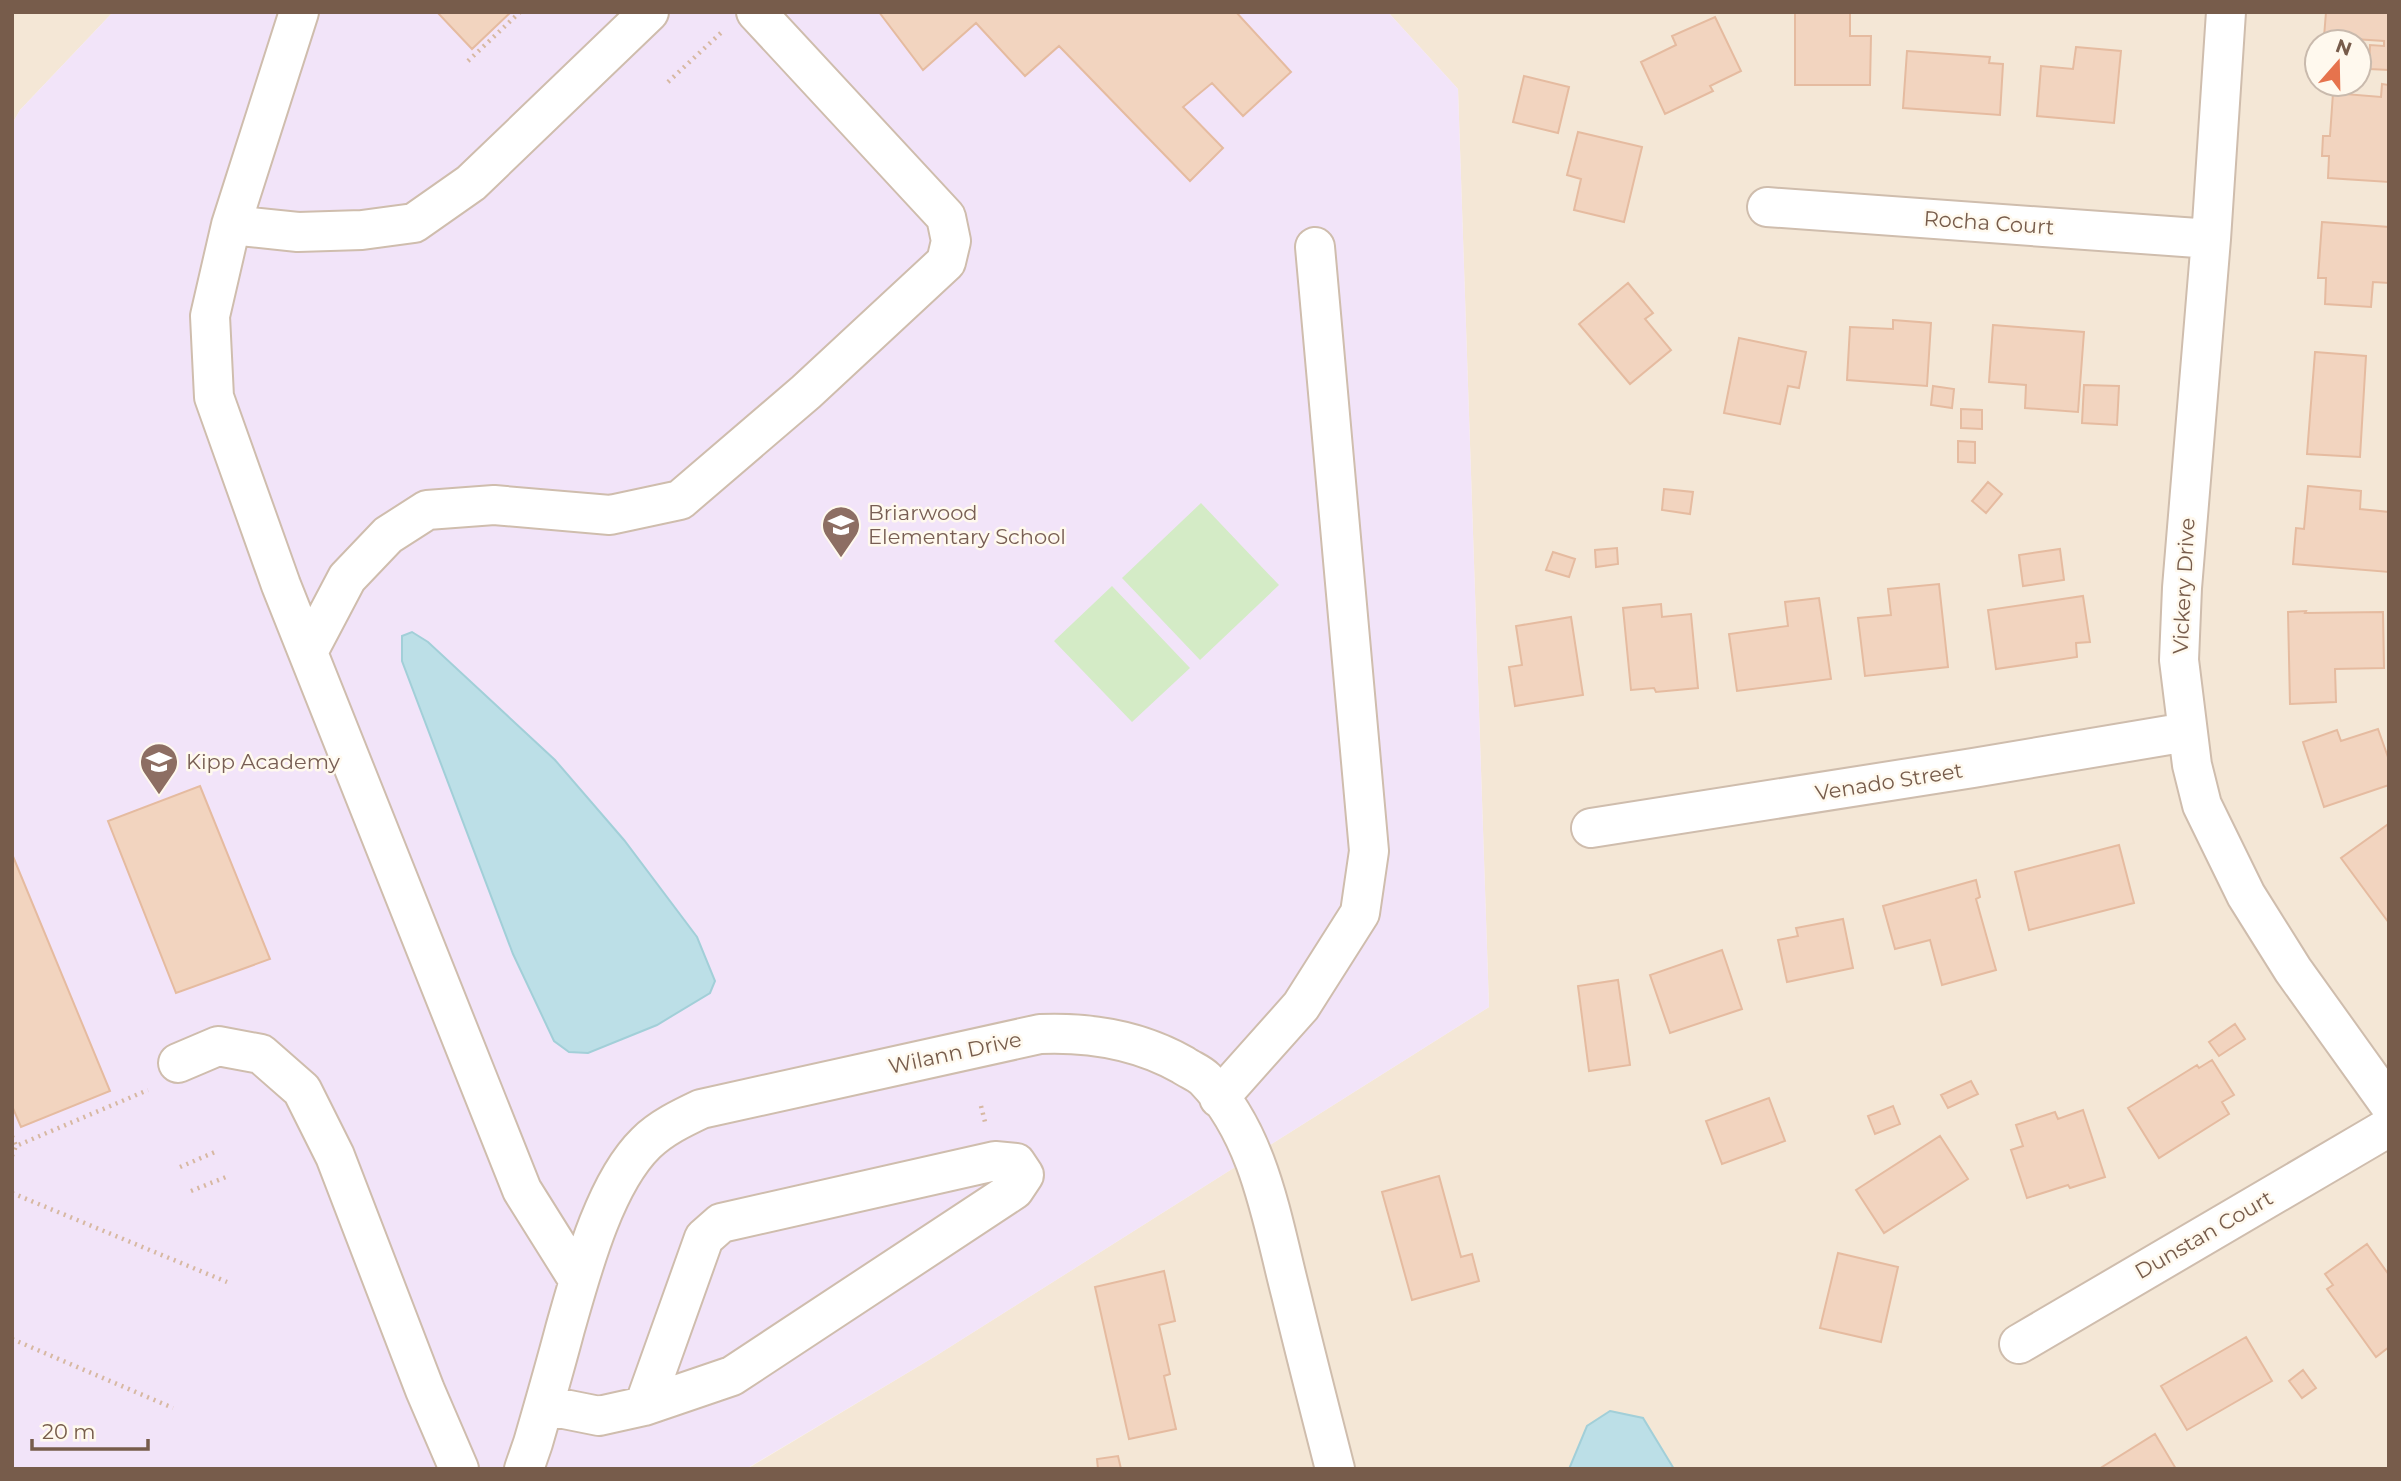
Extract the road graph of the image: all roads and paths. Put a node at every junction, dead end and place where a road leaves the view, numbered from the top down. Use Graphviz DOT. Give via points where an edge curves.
graph roads {
  1 [pos="299,12"];
  2 [pos="520,12"];
  3 [pos="649,12"];
  4 [pos="2226,12"];
  5 [pos="744,17"];
  6 [pos="468,61"];
  7 [pos="668,82"];
  8 [pos="1767,206"];
  9 [pos="231,225"];
  10 [pos="2211,239"];
  11 [pos="1315,247"];
  12 [pos="308,652"];
  13 [pos="2187,732"];
  14 [pos="1591,828"];
  15 [pos="177,1063"];
  16 [pos="148,1090"];
  17 [pos="1219,1098"];
  18 [pos="2389,1104"];
  19 [pos="2389,1127"];
  20 [pos="12,1136"];
  21 [pos="16,1146"];
  22 [pos="215,1152"];
  23 [pos="12,1156"];
  24 [pos="180,1167"];
  25 [pos="226,1177"];
  26 [pos="191,1191"];
  27 [pos="12,1193"];
  28 [pos="579,1281"];
  29 [pos="227,1282"];
  30 [pos="12,1339"];
  31 [pos="2018,1344"];
  32 [pos="544,1405"];
  33 [pos="644,1406"];
  34 [pos="173,1408"];
  35 [pos="459,1469"];
  36 [pos="524,1469"];
  37 [pos="1335,1469"];
  1 -- 9 [label="street"];
  2 -- 6 [label="path"];
  3 -- 9 [label="street" via="471,183 414,223 311,231"];
  4 -- 10 [label="street, Vickery Drive"];
  5 -- 7 [label="path"];
  5 -- 12 [label="street" via="946,217 951,241 946,262 806,392 680,500 610,515 494,505 427,510 388,535 347,578"];
  8 -- 10 [label="street, Rocha Court"];
  9 -- 12 [label="street" via="210,316 214,397"];
  10 -- 13 [label="street, Vickery Drive" via="2182,588 2179,660"];
  11 -- 17 [label="street" via="1369,851 1360,913 1301,1006"];
  12 -- 28 [label="street" via="522,1190"];
  13 -- 14 [label="street, Venado Street"];
  13 -- 18 [label="street, Vickery Drive" via="2202,806 2246,895 2293,970"];
  15 -- 35 [label="street" via="218,1046 261,1054 302,1090 335,1156"];
  16 -- 21 [label="path"];
  17 -- 28 [label="street, Wilann Drive" via="1204,1078 1163,1054 1105,1037 1068,1033 1040,1034 701,1109 646,1142 624,1172 601,1216"];
  17 -- 37 [label="street, Wilann Drive" via="1248,1145 1265,1192"];
  19 -- 31 [label="street, Dunstan Court"];
  20 -- 21 [label="path"];
  21 -- 23 [label="path"];
  22 -- 24 [label="path"];
  25 -- 26 [label="path"];
  27 -- 29 [label="path"];
  28 -- 32 [label="street, Wilann Drive"];
  30 -- 34 [label="path"];
  32 -- 33 [label="street" via="599,1416"];
  32 -- 36 [label="street, Wilann Drive"];
  33 -- 33 [label="street" via="732,1376 1014,1190 1024,1175 1016,1163 995,1161 721,1223 704,1238"];
}
